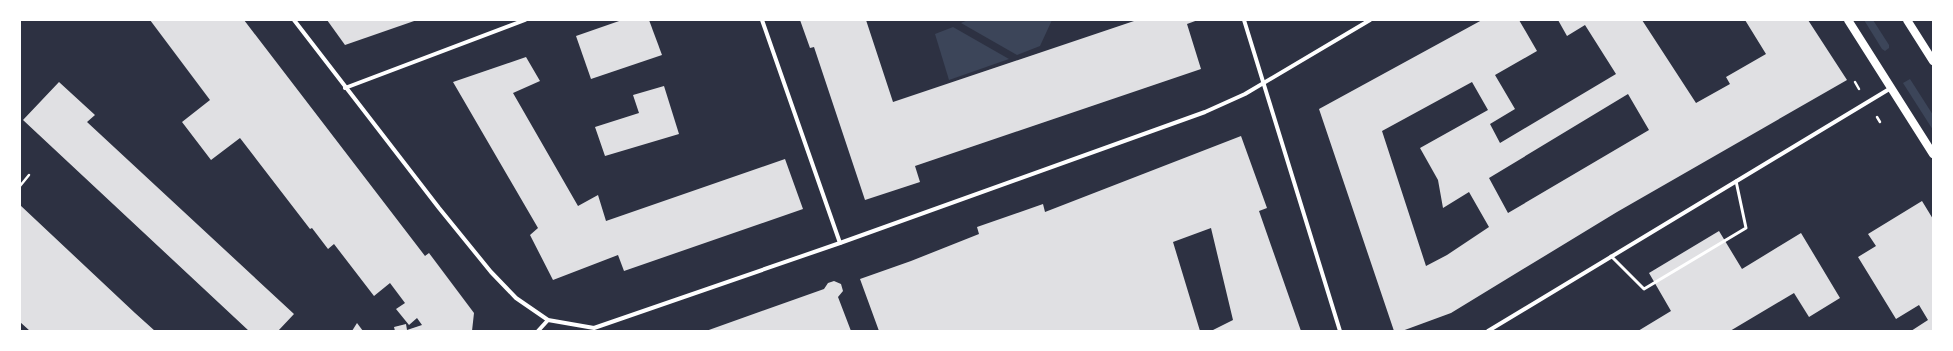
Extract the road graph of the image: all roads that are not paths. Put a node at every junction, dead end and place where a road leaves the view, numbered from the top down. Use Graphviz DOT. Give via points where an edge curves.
graph roads {
  1 [pos="294,20"];
  2 [pos="525,20"];
  3 [pos="762,20"];
  4 [pos="1244,20"];
  5 [pos="1370,20"];
  6 [pos="1848,20"];
  7 [pos="1907,20"];
  8 [pos="1933,61"];
  9 [pos="1263,82"];
  10 [pos="345,88"];
  11 [pos="1891,88"];
  12 [pos="1933,154"];
  13 [pos="1736,181"];
  14 [pos="840,243"];
  15 [pos="1611,256"];
  16 [pos="548,320"];
  17 [pos="538,331"];
  18 [pos="1340,331"];
  19 [pos="1488,331"];
  1 -- 10 [label="street"];
  2 -- 10 [label="street"];
  3 -- 14 [label="street"];
  4 -- 9 [label="street"];
  5 -- 9 [label="street"];
  6 -- 11 [label="main road"];
  7 -- 8 [label="main road"];
  9 -- 14 [label="street" via="1246,94 1206,112"];
  9 -- 18 [label="street"];
  10 -- 16 [label="street" via="491,272 516,298"];
  11 -- 12 [label="main road"];
  11 -- 13 [label="street"];
  13 -- 15 [label="street"];
  13 -- 15 [label="lane" via="1746,228 1644,288"];
  14 -- 16 [label="street" via="594,328"];
  15 -- 19 [label="street"];
  16 -- 17 [label="street"];
}
